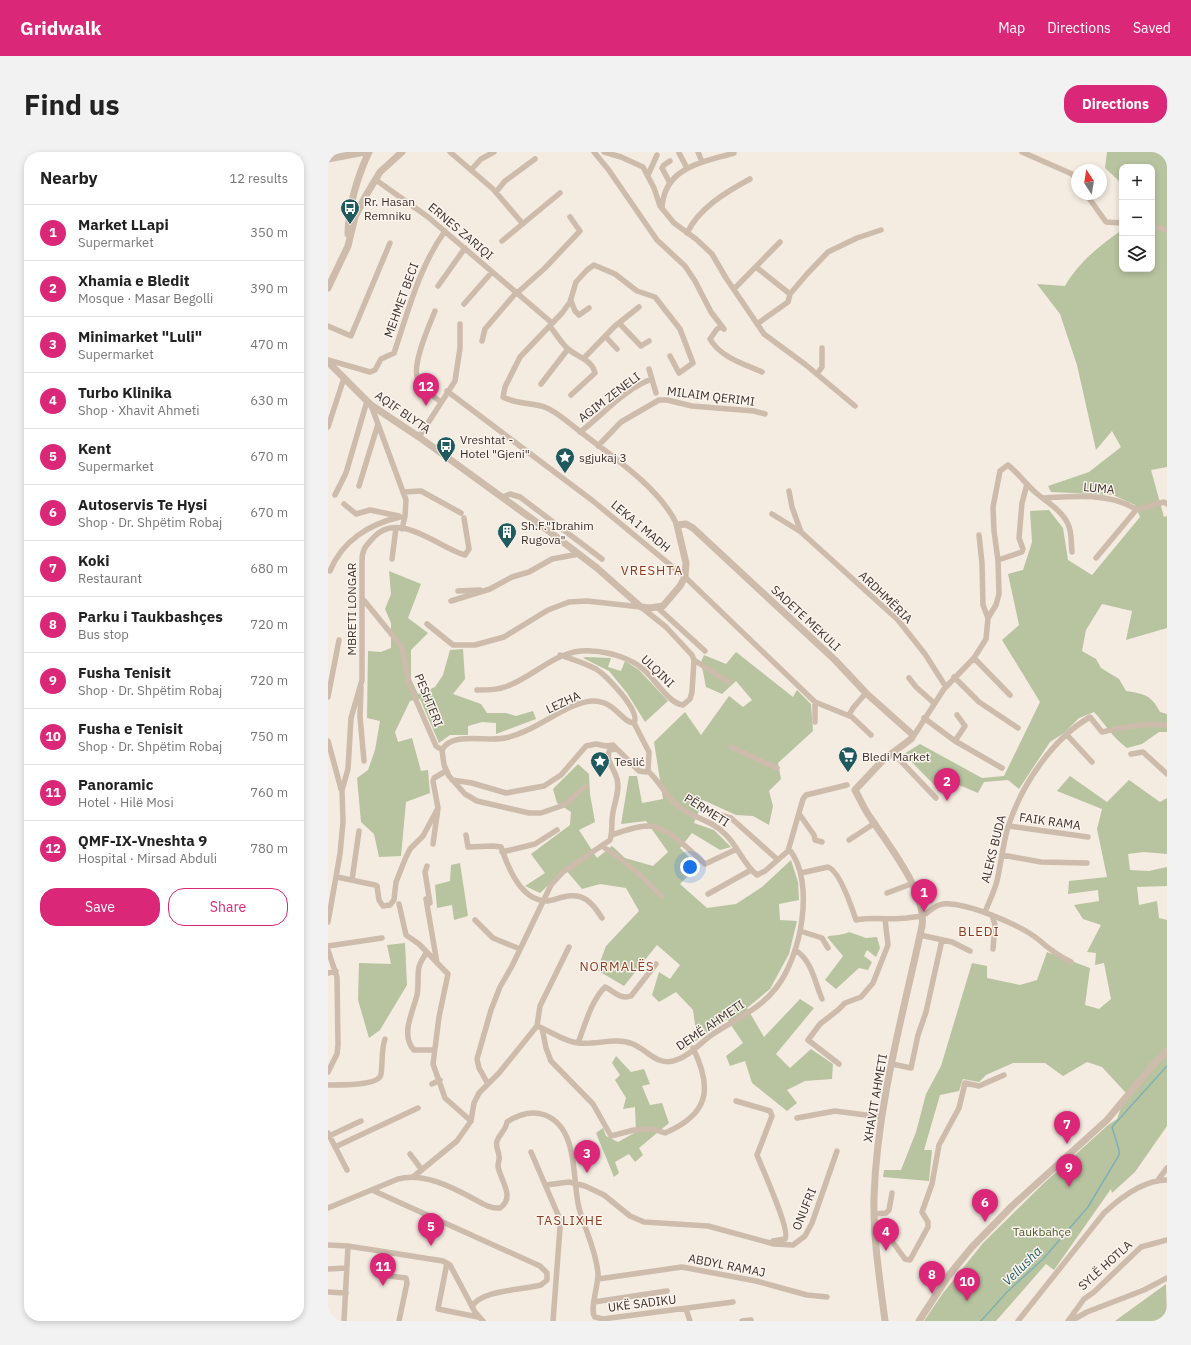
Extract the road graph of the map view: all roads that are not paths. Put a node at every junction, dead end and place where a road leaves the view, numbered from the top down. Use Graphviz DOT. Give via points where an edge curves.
graph roads {
  1 [pos="365,152"];
  2 [pos="370,152"];
  3 [pos="402,152"];
  4 [pos="450,152"];
  5 [pos="494,152"];
  6 [pos="594,152"];
  7 [pos="604,152"];
  8 [pos="618,152"];
  9 [pos="698,152"];
  10 [pos="1022,152"];
  11 [pos="679,153"];
  12 [pos="734,153"];
  13 [pos="657,155"];
  14 [pos="328,159"];
  15 [pos="535,159"];
  16 [pos="670,160"];
  17 [pos="632,161"];
  18 [pos="702,162"];
  19 [pos="686,168"];
  20 [pos="471,170"];
  21 [pos="1071,174"];
  22 [pos="648,175"];
  23 [pos="750,179"];
  24 [pos="376,180"];
  25 [pos="670,183"];
  26 [pos="496,192"];
  27 [pos="560,193"];
  28 [pos="716,195"];
  29 [pos="1090,200"];
  30 [pos="662,208"];
  31 [pos="570,217"];
  32 [pos="1119,223"];
  33 [pos="523,224"];
  34 [pos="1155,227"];
  35 [pos="881,230"];
  36 [pos="1167,230"];
  37 [pos="445,231"];
  38 [pos="685,232"];
  39 [pos="502,241"];
  40 [pos="780,242"];
  41 [pos="390,243"];
  42 [pos="348,246"];
  43 [pos="465,248"];
  44 [pos="756,267"];
  45 [pos="492,272"];
  46 [pos="438,286"];
  47 [pos="328,288"];
  48 [pos="734,289"];
  49 [pos="516,294"];
  50 [pos="790,294"];
  51 [pos="571,301"];
  52 [pos="464,304"];
  53 [pos="639,307"];
  54 [pos="588,308"];
  55 [pos="434,311"];
  56 [pos="619,323"];
  57 [pos="460,324"];
  58 [pos="551,324"];
  59 [pos="757,324"];
  60 [pos="328,326"];
  61 [pos="604,336"];
  62 [pos="482,341"];
  63 [pos="648,341"];
  64 [pos="822,348"];
  65 [pos="568,349"];
  66 [pos="617,349"];
  67 [pos="670,356"];
  68 [pos="584,358"];
  69 [pos="328,361"];
  70 [pos="649,369"];
  71 [pos="762,372"];
  72 [pos="817,374"];
  73 [pos="344,378"];
  74 [pos="652,380"];
  75 [pos="541,384"];
  76 [pos="447,392"];
  77 [pos="656,393"];
  78 [pos="571,395"];
  79 [pos="441,402"];
  80 [pos="369,403"];
  81 [pos="855,406"];
  82 [pos="765,414"];
  83 [pos="378,424"];
  84 [pos="328,427"];
  85 [pos="580,432"];
  86 [pos="420,437"];
  87 [pos="598,446"];
  88 [pos="1027,484"];
  89 [pos="359,486"];
  90 [pos="789,491"];
  91 [pos="403,492"];
  92 [pos="335,495"];
  93 [pos="503,497"];
  94 [pos="1045,498"];
  95 [pos="344,504"];
  96 [pos="1167,504"];
  97 [pos="1136,510"];
  98 [pos="772,514"];
  99 [pos="403,516"];
  100 [pos="677,525"];
  101 [pos="399,528"];
  102 [pos="381,530"];
  103 [pos="801,532"];
  104 [pos="979,535"];
  105 [pos="1072,552"];
  106 [pos="579,554"];
  107 [pos="392,558"];
  108 [pos="1096,558"];
  109 [pos="602,559"];
  110 [pos="998,560"];
  111 [pos="330,571"];
  112 [pos="685,577"];
  113 [pos="490,589"];
  114 [pos="458,590"];
  115 [pos="362,598"];
  116 [pos="451,601"];
  117 [pos="641,607"];
  118 [pos="658,608"];
  119 [pos="988,618"];
  120 [pos="427,624"];
  121 [pos="339,640"];
  122 [pos="705,651"];
  123 [pos="573,652"];
  124 [pos="560,655"];
  125 [pos="974,658"];
  126 [pos="574,660"];
  127 [pos="694,660"];
  128 [pos="954,677"];
  129 [pos="909,678"];
  130 [pos="728,682"];
  131 [pos="361,686"];
  132 [pos="946,686"];
  133 [pos="477,690"];
  134 [pos="866,693"];
  135 [pos="1010,695"];
  136 [pos="328,697"];
  137 [pos="815,702"];
  138 [pos="934,703"];
  139 [pos="849,715"];
  140 [pos="957,715"];
  141 [pos="924,718"];
  142 [pos="815,722"];
  143 [pos="634,723"];
  144 [pos="1167,725"];
  145 [pos="1018,728"];
  146 [pos="871,735"];
  147 [pos="1067,735"];
  148 [pos="913,737"];
  149 [pos="328,741"];
  150 [pos="955,741"];
  151 [pos="731,747"];
  152 [pos="617,749"];
  153 [pos="442,750"];
  154 [pos="892,753"];
  155 [pos="1131,754"];
  156 [pos="364,761"];
  157 [pos="1092,762"];
  158 [pos="777,768"];
  159 [pos="1002,768"];
  160 [pos="446,771"];
  161 [pos="648,771"];
  162 [pos="1167,774"];
  163 [pos="452,780"];
  164 [pos="847,785"];
  165 [pos="586,786"];
  166 [pos="342,790"];
  167 [pos="936,798"];
  168 [pos="438,808"];
  169 [pos="713,813"];
  170 [pos="800,815"];
  171 [pos="874,823"];
  172 [pos="1009,826"];
  173 [pos="557,830"];
  174 [pos="359,831"];
  175 [pos="466,835"];
  176 [pos="611,835"];
  177 [pos="1088,837"];
  178 [pos="849,840"];
  179 [pos="822,842"];
  180 [pos="433,844"];
  181 [pos="602,846"];
  182 [pos="789,849"];
  183 [pos="737,850"];
  184 [pos="502,852"];
  185 [pos="1002,855"];
  186 [pos="778,860"];
  187 [pos="1087,863"];
  188 [pos="427,866"];
  189 [pos="751,870"];
  190 [pos="801,873"];
  191 [pos="337,877"];
  192 [pos="352,880"];
  193 [pos="911,884"];
  194 [pos="887,892"];
  195 [pos="708,894"];
  196 [pos="662,896"];
  197 [pos="426,899"];
  198 [pos="544,901"];
  199 [pos="399,904"];
  200 [pos="985,912"];
  201 [pos="991,915"];
  202 [pos="922,916"];
  203 [pos="602,918"];
  204 [pos="885,919"];
  205 [pos="430,920"];
  206 [pos="475,920"];
  207 [pos="328,922"];
  208 [pos="800,930"];
  209 [pos="920,935"];
  210 [pos="382,938"];
  211 [pos="942,940"];
  212 [pos="328,946"];
  213 [pos="569,947"];
  214 [pos="828,948"];
  215 [pos="520,949"];
  216 [pos="994,949"];
  217 [pos="328,950"];
  218 [pos="795,950"];
  219 [pos="970,951"];
  220 [pos="426,953"];
  221 [pos="1072,962"];
  222 [pos="437,963"];
  223 [pos="656,964"];
  224 [pos="336,971"];
  225 [pos="328,973"];
  226 [pos="822,999"];
  227 [pos="539,1027"];
  228 [pos="385,1039"];
  229 [pos="578,1043"];
  230 [pos="693,1048"];
  231 [pos="434,1050"];
  232 [pos="1167,1051"];
  233 [pos="839,1064"];
  234 [pos="892,1064"];
  235 [pos="328,1072"];
  236 [pos="1004,1075"];
  237 [pos="440,1080"];
  238 [pos="432,1084"];
  239 [pos="488,1084"];
  240 [pos="328,1085"];
  241 [pos="736,1101"];
  242 [pos="418,1108"];
  243 [pos="882,1117"];
  244 [pos="797,1118"];
  245 [pos="361,1121"];
  246 [pos="471,1121"];
  247 [pos="329,1134"];
  248 [pos="335,1147"];
  249 [pos="837,1151"];
  250 [pos="531,1152"];
  251 [pos="410,1154"];
  252 [pos="1167,1168"];
  253 [pos="347,1170"];
  254 [pos="422,1170"];
  255 [pos="413,1177"];
  256 [pos="1158,1180"];
  257 [pos="1167,1180"];
  258 [pos="577,1183"];
  259 [pos="546,1185"];
  260 [pos="372,1190"];
  261 [pos="892,1193"];
  262 [pos="328,1208"];
  263 [pos="874,1214"];
  264 [pos="875,1226"];
  265 [pos="1167,1240"];
  266 [pos="767,1242"];
  267 [pos="328,1245"];
  268 [pos="348,1246"];
  269 [pos="447,1263"];
  270 [pos="346,1268"];
  271 [pos="328,1269"];
  272 [pos="380,1275"];
  273 [pos="1167,1278"];
  274 [pos="598,1279"];
  275 [pos="667,1291"];
  276 [pos="328,1292"];
  277 [pos="346,1293"];
  278 [pos="827,1297"];
  279 [pos="594,1302"];
  280 [pos="733,1302"];
  281 [pos="472,1307"];
  282 [pos="686,1309"];
  283 [pos="481,1319"];
  284 [pos="751,1320"];
  285 [pos="344,1321"];
  286 [pos="399,1321"];
  287 [pos="553,1321"];
  288 [pos="690,1321"];
  289 [pos="742,1321"];
  290 [pos="885,1321"];
  291 [pos="919,1321"];
  292 [pos="1018,1321"];
  293 [pos="1069,1321"];
  1 -- 14 [label="street"];
  2 -- 42 [label="street" via="362,167 349,217"];
  3 -- 24 [label="street" via="388,164"];
  4 -- 20 [label="street"];
  5 -- 20 [label="street" via="481,159"];
  6 -- 71 [label="street" via="657,240 685,266 695,281 711,312 723,328 712,334 712,343 732,359"];
  7 -- 17 [label="street"];
  8 -- 17 [label="street" via="629,156"];
  9 -- 18 [label="street"];
  10 -- 21 [label="street"];
  11 -- 19 [label="street"];
  12 -- 18 [label="street"];
  13 -- 22 [label="street"];
  15 -- 26 [label="street" via="505,181"];
  16 -- 25 [label="street" via="662,168"];
  17 -- 22 [label="street" via="644,167"];
  18 -- 19 [label="street"];
  19 -- 25 [label="street"];
  20 -- 26 [label="street"];
  22 -- 30 [label="street"];
  23 -- 38 [label="street" via="705,209"];
  24 -- 37 [label="street, ERNES ZARIQI"];
  24 -- 42 [label="street" via="356,218"];
  25 -- 30 [label="street" via="662,200"];
  26 -- 33 [label="street"];
  27 -- 33 [label="street"];
  28 -- 38 [label="street" via="700,210"];
  29 -- 32 [label="street" via="1106,222"];
  30 -- 38 [label="street"];
  31 -- 49 [label="street" via="580,231"];
  33 -- 39 [label="street"];
  34 -- 36 [label="street"];
  35 -- 50 [label="street" via="828,252"];
  37 -- 43 [label="street, ERNES ZARIQI"];
  37 -- 69 [label="street, MEHMET BECI" via="432,250 394,353 381,359 370,372"];
  38 -- 48 [label="street" via="712,254"];
  40 -- 44 [label="street"];
  41 -- 60 [label="street" via="351,336"];
  42 -- 47 [label="street"];
  43 -- 45 [label="street, ERNES ZARIQI"];
  43 -- 46 [label="street"];
  44 -- 48 [label="street"];
  44 -- 50 [label="street"];
  45 -- 49 [label="street, ERNES ZARIQI"];
  45 -- 52 [label="street, ERNES ZARIQI"];
  48 -- 59 [label="street"];
  49 -- 58 [label="street, ERNES ZARIQI"];
  49 -- 62 [label="street" via="485,329"];
  50 -- 59 [label="street" via="784,306"];
  51 -- 54 [label="street" via="579,315"];
  51 -- 58 [label="street"];
  51 -- 67 [label="street" via="576,282 590,268 594,266 615,274 637,291 655,297 680,329 692,363 679,373"];
  53 -- 56 [label="street"];
  55 -- 79 [label="street" via="418,360 417,373 418,381"];
  56 -- 61 [label="street"];
  56 -- 63 [label="street" via="641,346"];
  57 -- 76 [label="street" via="458,370"];
  58 -- 65 [label="street, ERNES ZARIQI"];
  58 -- 85 [label="street" via="520,357 504,387 503,397 547,408"];
  59 -- 72 [label="street" via="770,340"];
  61 -- 66 [label="street"];
  61 -- 68 [label="street"];
  64 -- 72 [label="street" via="822,367"];
  65 -- 68 [label="street"];
  65 -- 75 [label="street"];
  68 -- 78 [label="street" via="595,373"];
  69 -- 73 [label="street, AQIF BLYTA"];
  70 -- 74 [label="street, AGIM ZENELI"];
  72 -- 81 [label="street"];
  73 -- 80 [label="street, AQIF BLYTA"];
  73 -- 84 [label="street"];
  74 -- 77 [label="street, AGIM ZENELI"];
  74 -- 85 [label="street, AGIM ZENELI" via="643,382"];
  76 -- 79 [label="street"];
  76 -- 112 [label="street, LEKA I MADH" via="593,501"];
  79 -- 86 [label="street"];
  80 -- 83 [label="street"];
  80 -- 86 [label="street, AQIF BLYTA"];
  80 -- 92 [label="street" via="346,473"];
  82 -- 87 [label="street, MILAIM QERIMI" via="754,411 719,410 659,400 621,422"];
  83 -- 89 [label="street"];
  83 -- 91 [label="street"];
  85 -- 87 [label="street"];
  86 -- 93 [label="street, AQIF BLYTA"];
  87 -- 100 [label="street" via="651,489 668,509"];
  88 -- 94 [label="street"];
  88 -- 110 [label="street" via="1022,502 1020,538 1023,549 1018,555"];
  88 -- 110 [label="street" via="1008,465 1000,471 993,507"];
  90 -- 103 [label="street, ARDHMËRIA"];
  91 -- 99 [label="street" via="406,507"];
  91 -- 101 [label="street" via="422,491 463,516 469,549 465,555 426,536"];
  93 -- 106 [label="street, AQIF BLYTA"];
  93 -- 109 [label="street" via="510,494 520,497"];
  94 -- 97 [label="street, LUMA" via="1102,498 1127,504"];
  94 -- 105 [label="street" via="1068,524"];
  95 -- 99 [label="street" via="356,514 370,510"];
  96 -- 97 [label="street" via="1164,502"];
  97 -- 108 [label="street"];
  98 -- 103 [label="street, ARDHMËRIA"];
  99 -- 101 [label="street"];
  99 -- 102 [label="street, MBRETI LONGAR"];
  99 -- 111 [label="street" via="380,523 356,537 341,551"];
  100 -- 112 [label="street" via="686,563"];
  100 -- 134 [label="street, SADETE MEKULI" via="686,524 694,528 835,660"];
  101 -- 102 [label="street"];
  101 -- 107 [label="street"];
  102 -- 115 [label="street, MBRETI LONGAR" via="364,548"];
  103 -- 132 [label="street, ARDHMËRIA" via="898,620"];
  104 -- 119 [label="street" via="983,605"];
  106 -- 113 [label="street" via="552,559"];
  106 -- 117 [label="street, AQIF BLYTA"];
  110 -- 119 [label="street" via="999,594"];
  112 -- 118 [label="street" via="670,600"];
  112 -- 137 [label="street, LEKA I MADH"];
  113 -- 114 [label="street"];
  113 -- 116 [label="street"];
  115 -- 131 [label="street, MBRETI LONGAR"];
  115 -- 153 [label="street, PESHTERI" via="402,647 408,684 436,746"];
  117 -- 118 [label="street"];
  117 -- 120 [label="street" via="587,601 569,602 548,610 504,638 475,645 453,645"];
  117 -- 127 [label="street" via="679,639"];
  118 -- 122 [label="street"];
  119 -- 125 [label="street" via="986,639"];
  121 -- 136 [label="street"];
  123 -- 124 [label="street, ULQINI"];
  123 -- 126 [label="street"];
  123 -- 127 [label="street, ULQINI" via="593,651 630,660 644,670 674,703 683,705 690,700 692,692"];
  124 -- 126 [label="street"];
  124 -- 133 [label="street, ULQINI" via="511,685"];
  125 -- 128 [label="street"];
  125 -- 135 [label="street"];
  126 -- 143 [label="street" via="597,670 613,684 634,714"];
  127 -- 130 [label="street"];
  128 -- 132 [label="street"];
  128 -- 145 [label="street" via="978,702"];
  129 -- 138 [label="street"];
  131 -- 156 [label="street, MBRETI LONGAR" via="360,716"];
  131 -- 166 [label="street, MBRETI LONGAR" via="351,718 348,764"];
  132 -- 138 [label="street"];
  134 -- 139 [label="street"];
  134 -- 148 [label="street, SADETE MEKULI"];
  137 -- 139 [label="street, LEKA I MADH"];
  137 -- 142 [label="street"];
  138 -- 141 [label="street"];
  139 -- 146 [label="street, LEKA I MADH"];
  140 -- 150 [label="street" via="965,726"];
  141 -- 148 [label="street"];
  141 -- 150 [label="street"];
  143 -- 153 [label="street, LEZHA" via="629,722 608,704 589,702 578,704 536,727 513,736 495,740 454,739"];
  143 -- 161 [label="street" via="649,752"];
  144 -- 147 [label="street, ALEKS BUDA" via="1129,726 1102,732 1090,718"];
  147 -- 157 [label="street"];
  147 -- 172 [label="street, ALEKS BUDA" via="1032,775"];
  148 -- 154 [label="street"];
  149 -- 166 [label="street"];
  150 -- 159 [label="street"];
  151 -- 158 [label="street"];
  152 -- 161 [label="street" via="639,771"];
  152 -- 163 [label="street" via="613,745 586,746 556,780 544,786 506,793"];
  152 -- 176 [label="street" via="610,750 608,757 618,780"];
  153 -- 160 [label="street, PESHTERI"];
  154 -- 167 [label="street"];
  154 -- 171 [label="street, XHAVIT AHMETI" via="855,790"];
  155 -- 162 [label="street" via="1143,752"];
  160 -- 163 [label="street, PESHTERI"];
  160 -- 168 [label="street" via="433,781"];
  161 -- 183 [label="street, PËRMETI" via="666,796 685,811 710,822 726,834"];
  163 -- 165 [label="street, PESHTERI" via="472,799 535,814 564,805"];
  164 -- 170 [label="street" via="806,795 803,798"];
  166 -- 191 [label="street" via="343,822"];
  168 -- 180 [label="street"];
  168 -- 192 [label="street" via="423,836 408,853 396,882 394,900 390,906 381,904 377,886"];
  169 -- 186 [label="street" via="731,818"];
  170 -- 179 [label="street" via="814,834 815,840"];
  170 -- 182 [label="street"];
  171 -- 178 [label="street"];
  171 -- 193 [label="street, XHAVIT AHMETI" via="889,843"];
  172 -- 177 [label="street, FAIK RAMA"];
  172 -- 185 [label="street, ALEKS BUDA"];
  173 -- 184 [label="street" via="535,844"];
  174 -- 192 [label="street"];
  175 -- 184 [label="street" via="468,847 498,846"];
  176 -- 181 [label="street" via="610,840"];
  176 -- 183 [label="street" via="634,827 658,827 705,864"];
  181 -- 196 [label="street" via="622,859"];
  181 -- 198 [label="street" via="556,878"];
  182 -- 186 [label="street"];
  182 -- 190 [label="street, DEMË AHMETI"];
  183 -- 189 [label="street, PËRMETI"];
  184 -- 198 [label="street" via="521,887"];
  185 -- 187 [label="street" via="1041,862"];
  185 -- 200 [label="street, ALEKS BUDA" via="995,888"];
  186 -- 189 [label="street" via="757,875"];
  188 -- 205 [label="street" via="425,872 430,898"];
  189 -- 195 [label="street"];
  190 -- 204 [label="street" via="832,868 856,920"];
  190 -- 208 [label="street, DEMË AHMETI" via="804,895"];
  191 -- 192 [label="street"];
  191 -- 207 [label="street"];
  193 -- 194 [label="street"];
  193 -- 202 [label="street, XHAVIT AHMETI" via="921,903"];
  197 -- 205 [label="street"];
  198 -- 203 [label="street" via="580,896 590,901"];
  198 -- 215 [label="street"];
  199 -- 220 [label="street" via="406,935 419,944"];
  200 -- 201 [label="street"];
  200 -- 202 [label="street" via="943,904 930,909"];
  201 -- 216 [label="street" via="995,925"];
  201 -- 221 [label="street" via="1038,939 1050,950"];
  202 -- 204 [label="street"];
  202 -- 209 [label="street, XHAVIT AHMETI"];
  204 -- 233 [label="street" via="888,945 873,983 861,997 845,1003 820,1024 808,1040"];
  205 -- 222 [label="street"];
  206 -- 215 [label="street" via="493,938"];
  208 -- 214 [label="street" via="822,938"];
  208 -- 218 [label="street, DEMË AHMETI"];
  209 -- 211 [label="street"];
  209 -- 234 [label="street, XHAVIT AHMETI"];
  210 -- 212 [label="street"];
  211 -- 219 [label="street"];
  211 -- 234 [label="street" via="911,1068"];
  213 -- 227 [label="street" via="540,1006"];
  215 -- 239 [label="street" via="494,1000 477,1059"];
  217 -- 224 [label="street"];
  218 -- 226 [label="street" via="811,970"];
  218 -- 230 [label="street, DEMË AHMETI" via="777,988 767,998 747,1014"];
  220 -- 222 [label="street"];
  220 -- 231 [label="street" via="419,966 417,995 408,1035 414,1050"];
  222 -- 231 [label="street" via="447,971 448,978"];
  223 -- 229 [label="street" via="631,996 620,996 605,987 595,1002"];
  224 -- 225 [label="street"];
  224 -- 235 [label="street" via="338,1044 337,1054"];
  227 -- 229 [label="street, DEMË AHMETI"];
  227 -- 230 [label="street" via="551,1061 593,1104 611,1136 634,1130 653,1129 665,1133 685,1122 697,1111 704,1098 705,1084"];
  227 -- 239 [label="street"];
  228 -- 240 [label="street" via="381,1075 378,1079 362,1084"];
  229 -- 230 [label="street, DEMË AHMETI" via="631,1043 655,1059 668,1062 684,1057"];
  231 -- 237 [label="street" via="433,1064"];
  232 -- 291 [label="street" via="1107,1120 1012,1206 972,1247 949,1275"];
  234 -- 243 [label="street, XHAVIT AHMETI"];
  236 -- 264 [label="street" via="979,1086 965,1083 960,1108 938,1149 932,1184 922,1212 928,1222 928,1228 910,1260 905,1259 881,1226"];
  237 -- 238 [label="street"];
  237 -- 246 [label="street" via="445,1098"];
  239 -- 246 [label="street" via="474,1103"];
  241 -- 266 [label="street" via="770,1111 772,1116 757,1155 783,1219 786,1237 782,1241"];
  242 -- 248 [label="street"];
  243 -- 244 [label="street" via="835,1111"];
  243 -- 263 [label="street, XHAVIT AHMETI" via="876,1157"];
  245 -- 247 [label="street"];
  246 -- 254 [label="street" via="457,1141"];
  247 -- 248 [label="street"];
  248 -- 253 [label="street"];
  249 -- 266 [label="street, ONUFRI" via="814,1218 805,1236 793,1245"];
  250 -- 259 [label="street"];
  251 -- 254 [label="street"];
  252 -- 256 [label="street"];
  254 -- 255 [label="street"];
  255 -- 258 [label="street, UKË SADIKU" via="450,1188 491,1208 500,1208 506,1203 508,1194 498,1164 498,1140 507,1128 507,1122 520,1115 535,1113 548,1116 563,1131 573,1158"];
  255 -- 260 [label="street" via="398,1179"];
  256 -- 257 [label="street"];
  256 -- 292 [label="street" via="1138,1188 1114,1203 1104,1213"];
  258 -- 259 [label="street" via="561,1182"];
  258 -- 266 [label="street, ONUFRI" via="604,1195 630,1216 644,1222 708,1226"];
  258 -- 274 [label="street, UKË SADIKU" via="579,1206 595,1255"];
  259 -- 287 [label="street" via="560,1225"];
  260 -- 262 [label="street"];
  260 -- 281 [label="street" via="540,1266 547,1273 547,1280 541,1285 486,1296 476,1301"];
  261 -- 263 [label="street" via="889,1210 886,1213"];
  263 -- 264 [label="street, XHAVIT AHMETI"];
  264 -- 290 [label="street, XHAVIT AHMETI"];
  265 -- 293 [label="street, SYLË HOTLA" via="1141,1247 1084,1299"];
  267 -- 268 [label="street"];
  268 -- 269 [label="street"];
  268 -- 270 [label="street"];
  269 -- 281 [label="street" via="454,1271"];
  269 -- 283 [label="street" via="438,1309"];
  270 -- 271 [label="street"];
  270 -- 277 [label="street"];
  272 -- 286 [label="street" via="406,1278"];
  273 -- 293 [label="street"];
  274 -- 278 [label="street, ABDYL RAMAJ" via="682,1267"];
  274 -- 279 [label="street, UKË SADIKU"];
  275 -- 279 [label="street"];
  276 -- 277 [label="street"];
  277 -- 285 [label="street"];
  279 -- 282 [label="street, UKË SADIKU" via="592,1315 598,1318"];
  280 -- 282 [label="street, UKË SADIKU"];
  281 -- 283 [label="street"];
  282 -- 288 [label="street"];
  284 -- 289 [label="street"];
}
